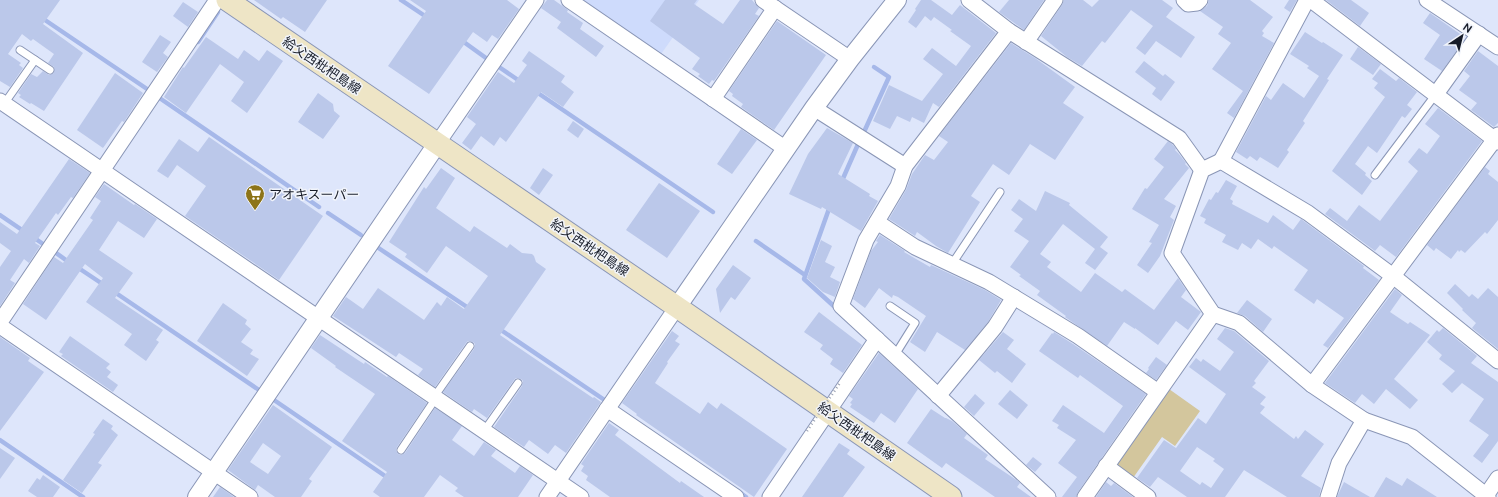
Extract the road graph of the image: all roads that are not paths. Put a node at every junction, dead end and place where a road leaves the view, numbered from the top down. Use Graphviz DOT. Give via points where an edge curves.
graph roads {
  1 [pos="217,0"];
  2 [pos="227,0"];
  3 [pos="536,0"];
  4 [pos="569,0"];
  5 [pos="897,0"];
  6 [pos="969,0"];
  7 [pos="1054,0"];
  8 [pos="1184,0"];
  9 [pos="1200,0"];
  10 [pos="1307,0"];
  11 [pos="1311,0"];
  12 [pos="1427,0"];
  13 [pos="769,4"];
  14 [pos="1009,31"];
  15 [pos="1479,34"];
  16 [pos="1026,42"];
  17 [pos="1498,47"];
  18 [pos="20,50"];
  19 [pos="850,59"];
  20 [pos="35,60"];
  21 [pos="50,70"];
  22 [pos="1436,94"];
  23 [pos="713,99"];
  24 [pos="2,103"];
  25 [pos="814,108"];
  26 [pos="1497,139"];
  27 [pos="437,144"];
  28 [pos="786,149"];
  29 [pos="1221,161"];
  30 [pos="905,166"];
  31 [pos="1202,170"];
  32 [pos="102,171"];
  33 [pos="1375,175"];
  34 [pos="1000,192"];
  35 [pos="878,222"];
  36 [pos="952,264"];
  37 [pos="1393,276"];
  38 [pos="1014,297"];
  39 [pos="890,306"];
  40 [pos="678,307"];
  41 [pos="1214,314"];
  42 [pos="319,318"];
  43 [pos="0,322"];
  44 [pos="0,326"];
  45 [pos="877,339"];
  46 [pos="470,346"];
  47 [pos="895,355"];
  48 [pos="1498,361"];
  49 [pos="518,383"];
  50 [pos="1312,384"];
  51 [pos="1158,392"];
  52 [pos="938,396"];
  53 [pos="435,397"];
  54 [pos="607,409"];
  55 [pos="829,411"];
  56 [pos="1364,420"];
  57 [pos="484,431"];
  58 [pos="400,450"];
  59 [pos="1106,466"];
  60 [pos="214,472"];
  61 [pos="1498,478"];
  62 [pos="558,481"];
  63 [pos="1486,496"];
  64 [pos="197,497"];
  65 [pos="250,497"];
  66 [pos="547,497"];
  67 [pos="581,497"];
  68 [pos="736,497"];
  69 [pos="770,497"];
  70 [pos="951,497"];
  71 [pos="1048,497"];
  72 [pos="1085,497"];
  73 [pos="1148,497"];
  74 [pos="1328,497"];
  1 -- 32 [label="street"];
  2 -- 27 [label="main road, 給父西枇杷島線"];
  3 -- 27 [label="street"];
  4 -- 23 [label="street"];
  5 -- 19 [label="street"];
  6 -- 14 [label="street"];
  7 -- 16 [label="street"];
  8 -- 9 [label="street" via="1188,4"];
  10 -- 29 [label="street"];
  11 -- 22 [label="street"];
  12 -- 15 [label="street"];
  13 -- 19 [label="street"];
  13 -- 23 [label="street"];
  14 -- 16 [label="street"];
  14 -- 30 [label="street"];
  15 -- 17 [label="street"];
  15 -- 22 [label="street"];
  16 -- 31 [label="street" via="1179,138"];
  18 -- 20 [label="lane"];
  19 -- 25 [label="street"];
  20 -- 21 [label="lane"];
  20 -- 24 [label="lane"];
  22 -- 26 [label="street"];
  22 -- 33 [label="lane"];
  23 -- 28 [label="street"];
  24 -- 32 [label="street"];
  25 -- 28 [label="street"];
  25 -- 30 [label="street"];
  26 -- 37 [label="street"];
  27 -- 40 [label="main road, 給父西枇杷島線"];
  27 -- 42 [label="street"];
  28 -- 40 [label="street"];
  29 -- 31 [label="street"];
  29 -- 37 [label="street" via="1308,213"];
  30 -- 35 [label="street" via="898,186"];
  31 -- 41 [label="street" via="1172,253"];
  32 -- 42 [label="street"];
  32 -- 43 [label="street"];
  34 -- 36 [label="lane"];
  35 -- 36 [label="street" via="915,247"];
  35 -- 45 [label="street" via="866,240 840,306"];
  36 -- 38 [label="street"];
  37 -- 48 [label="street"];
  37 -- 50 [label="street"];
  38 -- 51 [label="street" via="1078,336"];
  38 -- 52 [label="street" via="995,327"];
  39 -- 47 [label="lane" via="915,323"];
  40 -- 54 [label="street"];
  40 -- 55 [label="main road, 給父西枇杷島線"];
  41 -- 50 [label="street" via="1239,323"];
  41 -- 51 [label="street"];
  42 -- 53 [label="street"];
  42 -- 60 [label="street"];
  44 -- 60 [label="street"];
  45 -- 47 [label="street"];
  45 -- 55 [label="street"];
  46 -- 53 [label="lane"];
  47 -- 52 [label="street"];
  49 -- 57 [label="lane"];
  50 -- 56 [label="street"];
  51 -- 59 [label="street"];
  52 -- 71 [label="street"];
  53 -- 57 [label="street"];
  53 -- 58 [label="lane"];
  54 -- 62 [label="street"];
  54 -- 68 [label="street"];
  55 -- 69 [label="street"];
  55 -- 70 [label="main road, 給父西枇杷島線"];
  56 -- 63 [label="street" via="1412,437"];
  56 -- 74 [label="street" via="1339,463"];
  57 -- 62 [label="street"];
  59 -- 72 [label="street"];
  59 -- 73 [label="street"];
  60 -- 64 [label="street"];
  60 -- 65 [label="street"];
  61 -- 63 [label="street"];
  62 -- 66 [label="street"];
  62 -- 67 [label="street"];
}
